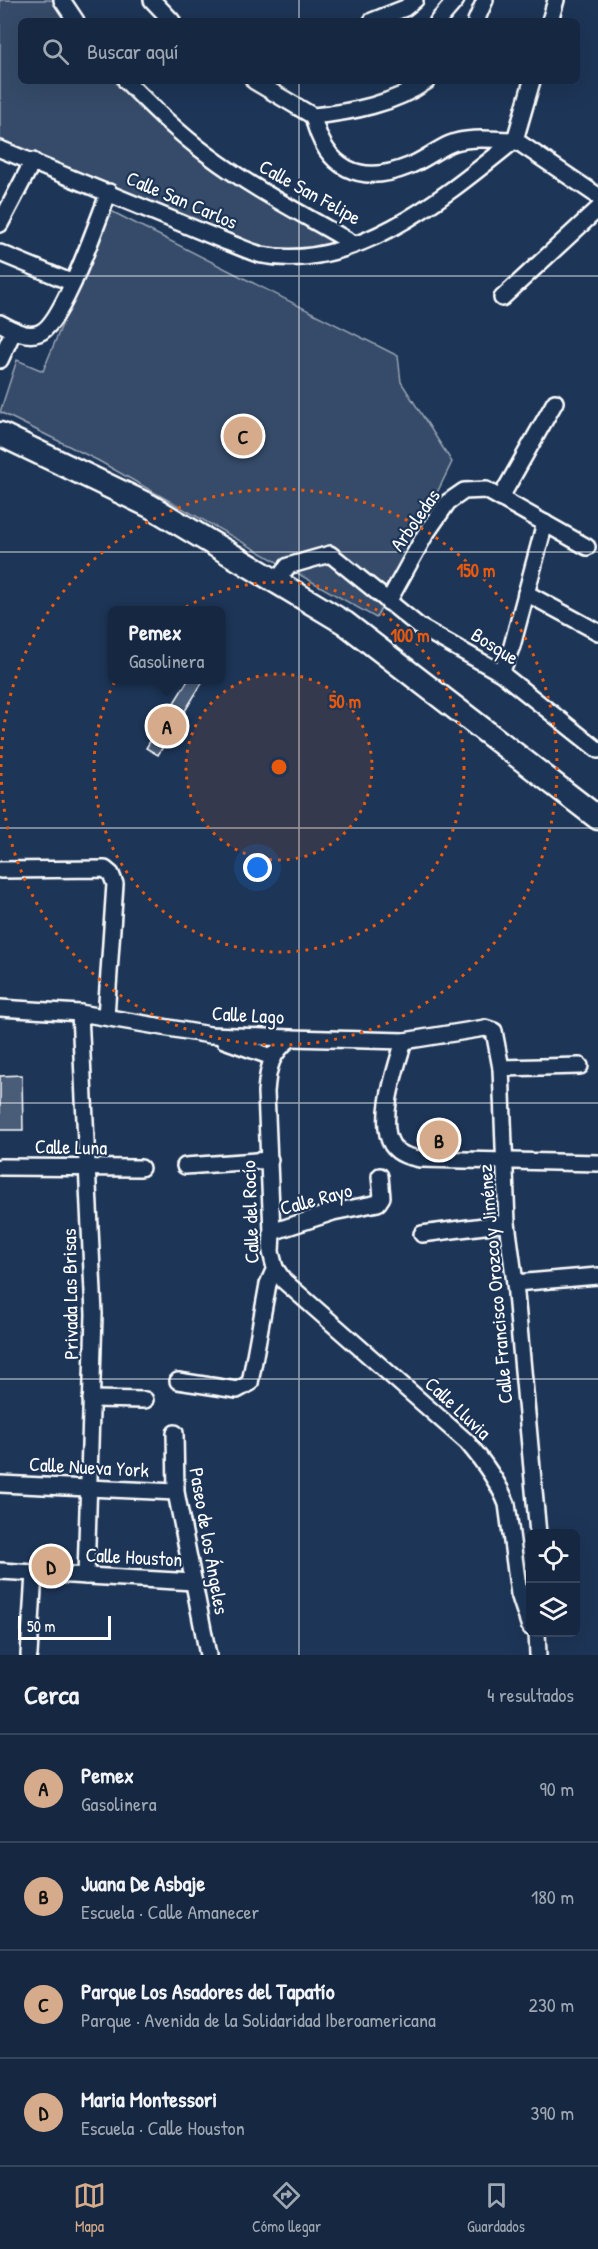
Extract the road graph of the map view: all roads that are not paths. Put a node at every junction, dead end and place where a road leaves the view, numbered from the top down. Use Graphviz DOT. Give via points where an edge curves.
graph roads {
  1 [pos="62,0"];
  2 [pos="152,0"];
  3 [pos="415,0"];
  4 [pos="456,0"];
  5 [pos="485,0"];
  6 [pos="556,0"];
  7 [pos="398,6"];
  8 [pos="74,18"];
  9 [pos="169,18"];
  10 [pos="377,18"];
  11 [pos="441,18"];
  12 [pos="477,18"];
  13 [pos="551,18"];
  14 [pos="129,84"];
  15 [pos="259,84"];
  16 [pos="423,84"];
  17 [pos="531,84"];
  18 [pos="313,116"];
  19 [pos="515,140"];
  20 [pos="0,149"];
  21 [pos="33,161"];
  22 [pos="109,192"];
  23 [pos="598,196"];
  24 [pos="598,209"];
  25 [pos="0,224"];
  26 [pos="354,244"];
  27 [pos="0,253"];
  28 [pos="74,283"];
  29 [pos="502,298"];
  30 [pos="7,327"];
  31 [pos="0,360"];
  32 [pos="555,402"];
  33 [pos="0,434"];
  34 [pos="501,497"];
  35 [pos="545,523"];
  36 [pos="586,547"];
  37 [pos="277,580"];
  38 [pos="526,593"];
  39 [pos="388,602"];
  40 [pos="598,632"];
  41 [pos="501,673"];
  42 [pos="598,750"];
  43 [pos="598,818"];
  44 [pos="0,870"];
  45 [pos="0,1008"];
  46 [pos="80,1013"];
  47 [pos="106,1017"];
  48 [pos="494,1031"];
  49 [pos="210,1035"];
  50 [pos="291,1038"];
  51 [pos="404,1041"];
  52 [pos="272,1057"];
  53 [pos="580,1066"];
  54 [pos="501,1068"];
  55 [pos="270,1160"];
  56 [pos="505,1161"];
  57 [pos="598,1163"];
  58 [pos="186,1166"];
  59 [pos="0,1167"];
  60 [pos="141,1168"];
  61 [pos="89,1169"];
  62 [pos="380,1176"];
  63 [pos="507,1223"];
  64 [pos="272,1232"];
  65 [pos="422,1234"];
  66 [pos="275,1268"];
  67 [pos="598,1276"];
  68 [pos="515,1283"];
  69 [pos="178,1381"];
  70 [pos="91,1399"];
  71 [pos="145,1400"];
  72 [pos="175,1433"];
  73 [pos="0,1484"];
  74 [pos="87,1488"];
  75 [pos="176,1492"];
  76 [pos="538,1529"];
  77 [pos="0,1571"];
  78 [pos="34,1573"];
  79 [pos="86,1576"];
  80 [pos="194,1582"];
  81 [pos="526,1612"];
  82 [pos="535,1637"];
  83 [pos="29,1655"];
  84 [pos="208,1655"];
  85 [pos="538,1655"];
  1 -- 8 [label="street"];
  2 -- 9 [label="street"];
  3 -- 7 [label="street"];
  4 -- 11 [label="street"];
  5 -- 12 [label="street"];
  6 -- 13 [label="street"];
  7 -- 10 [label="street"];
  14 -- 26 [label="street, Calle San Felipe" via="209,156"];
  15 -- 18 [label="street"];
  16 -- 18 [label="street" via="369,107"];
  17 -- 19 [label="street"];
  18 -- 19 [label="street" via="317,133 336,161 348,171 366,175 386,174 409,166 451,143"];
  19 -- 23 [label="street"];
  19 -- 26 [label="street, Calle San Felipe" via="441,199"];
  20 -- 21 [label="street, Calle San Carlos"];
  21 -- 22 [label="street, Calle San Carlos"];
  21 -- 25 [label="street"];
  22 -- 26 [label="street, Calle San Carlos" via="262,255 313,255"];
  22 -- 28 [label="street"];
  24 -- 29 [label="street"];
  27 -- 28 [label="street"];
  28 -- 30 [label="street" via="46,330 29,335"];
  30 -- 31 [label="street"];
  32 -- 34 [label="street"];
  33 -- 37 [label="highway" via="150,506"];
  34 -- 35 [label="street, Arboledas"];
  34 -- 39 [label="street, Arboledas" via="486,489 464,491 448,502"];
  35 -- 36 [label="street, Arboledas"];
  35 -- 38 [label="street"];
  37 -- 39 [label="street, Bosque" via="288,566 330,554"];
  37 -- 43 [label="highway" via="345,623"];
  38 -- 40 [label="street"];
  38 -- 41 [label="street"];
  39 -- 41 [label="street, Bosque" via="420,627"];
  41 -- 42 [label="street, Bosque"];
  44 -- 47 [label="street" via="105,869 111,874 115,884"];
  45 -- 46 [label="street, Calle Lago"];
  46 -- 47 [label="street, Calle Lago"];
  46 -- 61 [label="street, Privada Las Brisas"];
  47 -- 49 [label="street, Calle Lago"];
  48 -- 51 [label="street, Calle Lago" via="485,1028"];
  48 -- 54 [label="street, Calle Francisco Orozco y Jiménez"];
  49 -- 50 [label="street, Calle Lago"];
  49 -- 52 [label="street"];
  50 -- 51 [label="street, Calle Lago"];
  50 -- 52 [label="street"];
  51 -- 56 [label="street" via="391,1085 388,1125 392,1145 406,1157 420,1159"];
  52 -- 55 [label="street, Calle del Rocío" via="266,1092"];
  53 -- 54 [label="street"];
  54 -- 56 [label="street, Calle Francisco Orozco y Jiménez"];
  55 -- 58 [label="street"];
  55 -- 64 [label="street, Calle del Rocío"];
  56 -- 57 [label="street"];
  56 -- 63 [label="street, Calle Francisco Orozco y Jiménez"];
  59 -- 61 [label="street, Calle Luna"];
  60 -- 61 [label="street, Calle Luna"];
  61 -- 70 [label="street, Privada Las Brisas" via="94,1314"];
  62 -- 64 [label="street, Calle Rayo" via="382,1197 378,1203 333,1212"];
  63 -- 65 [label="street"];
  63 -- 68 [label="street, Calle Francisco Orozco y Jiménez"];
  64 -- 66 [label="street, Calle del Rocío"];
  66 -- 69 [label="street, Calle del Rocío" via="268,1284 250,1383 237,1390"];
  66 -- 81 [label="street, Calle Lluvia" via="284,1281 467,1442 482,1460 507,1504 519,1594"];
  67 -- 68 [label="street"];
  68 -- 76 [label="street, Calle Francisco Orozco y Jiménez"];
  70 -- 71 [label="street"];
  70 -- 74 [label="street, Privada Las Brisas"];
  72 -- 75 [label="street, Paseo de los Ángeles"];
  73 -- 74 [label="street, Calle Nueva York"];
  74 -- 75 [label="street, Calle Nueva York"];
  74 -- 79 [label="street, Privada Las Brisas"];
  75 -- 80 [label="street, Paseo de los Ángeles"];
  77 -- 78 [label="street, Calle Houston"];
  78 -- 79 [label="street, Calle Houston"];
  78 -- 83 [label="street"];
  79 -- 80 [label="street, Calle Houston"];
  80 -- 84 [label="street, Paseo de los Ángeles"];
  82 -- 85 [label="street"];
}
